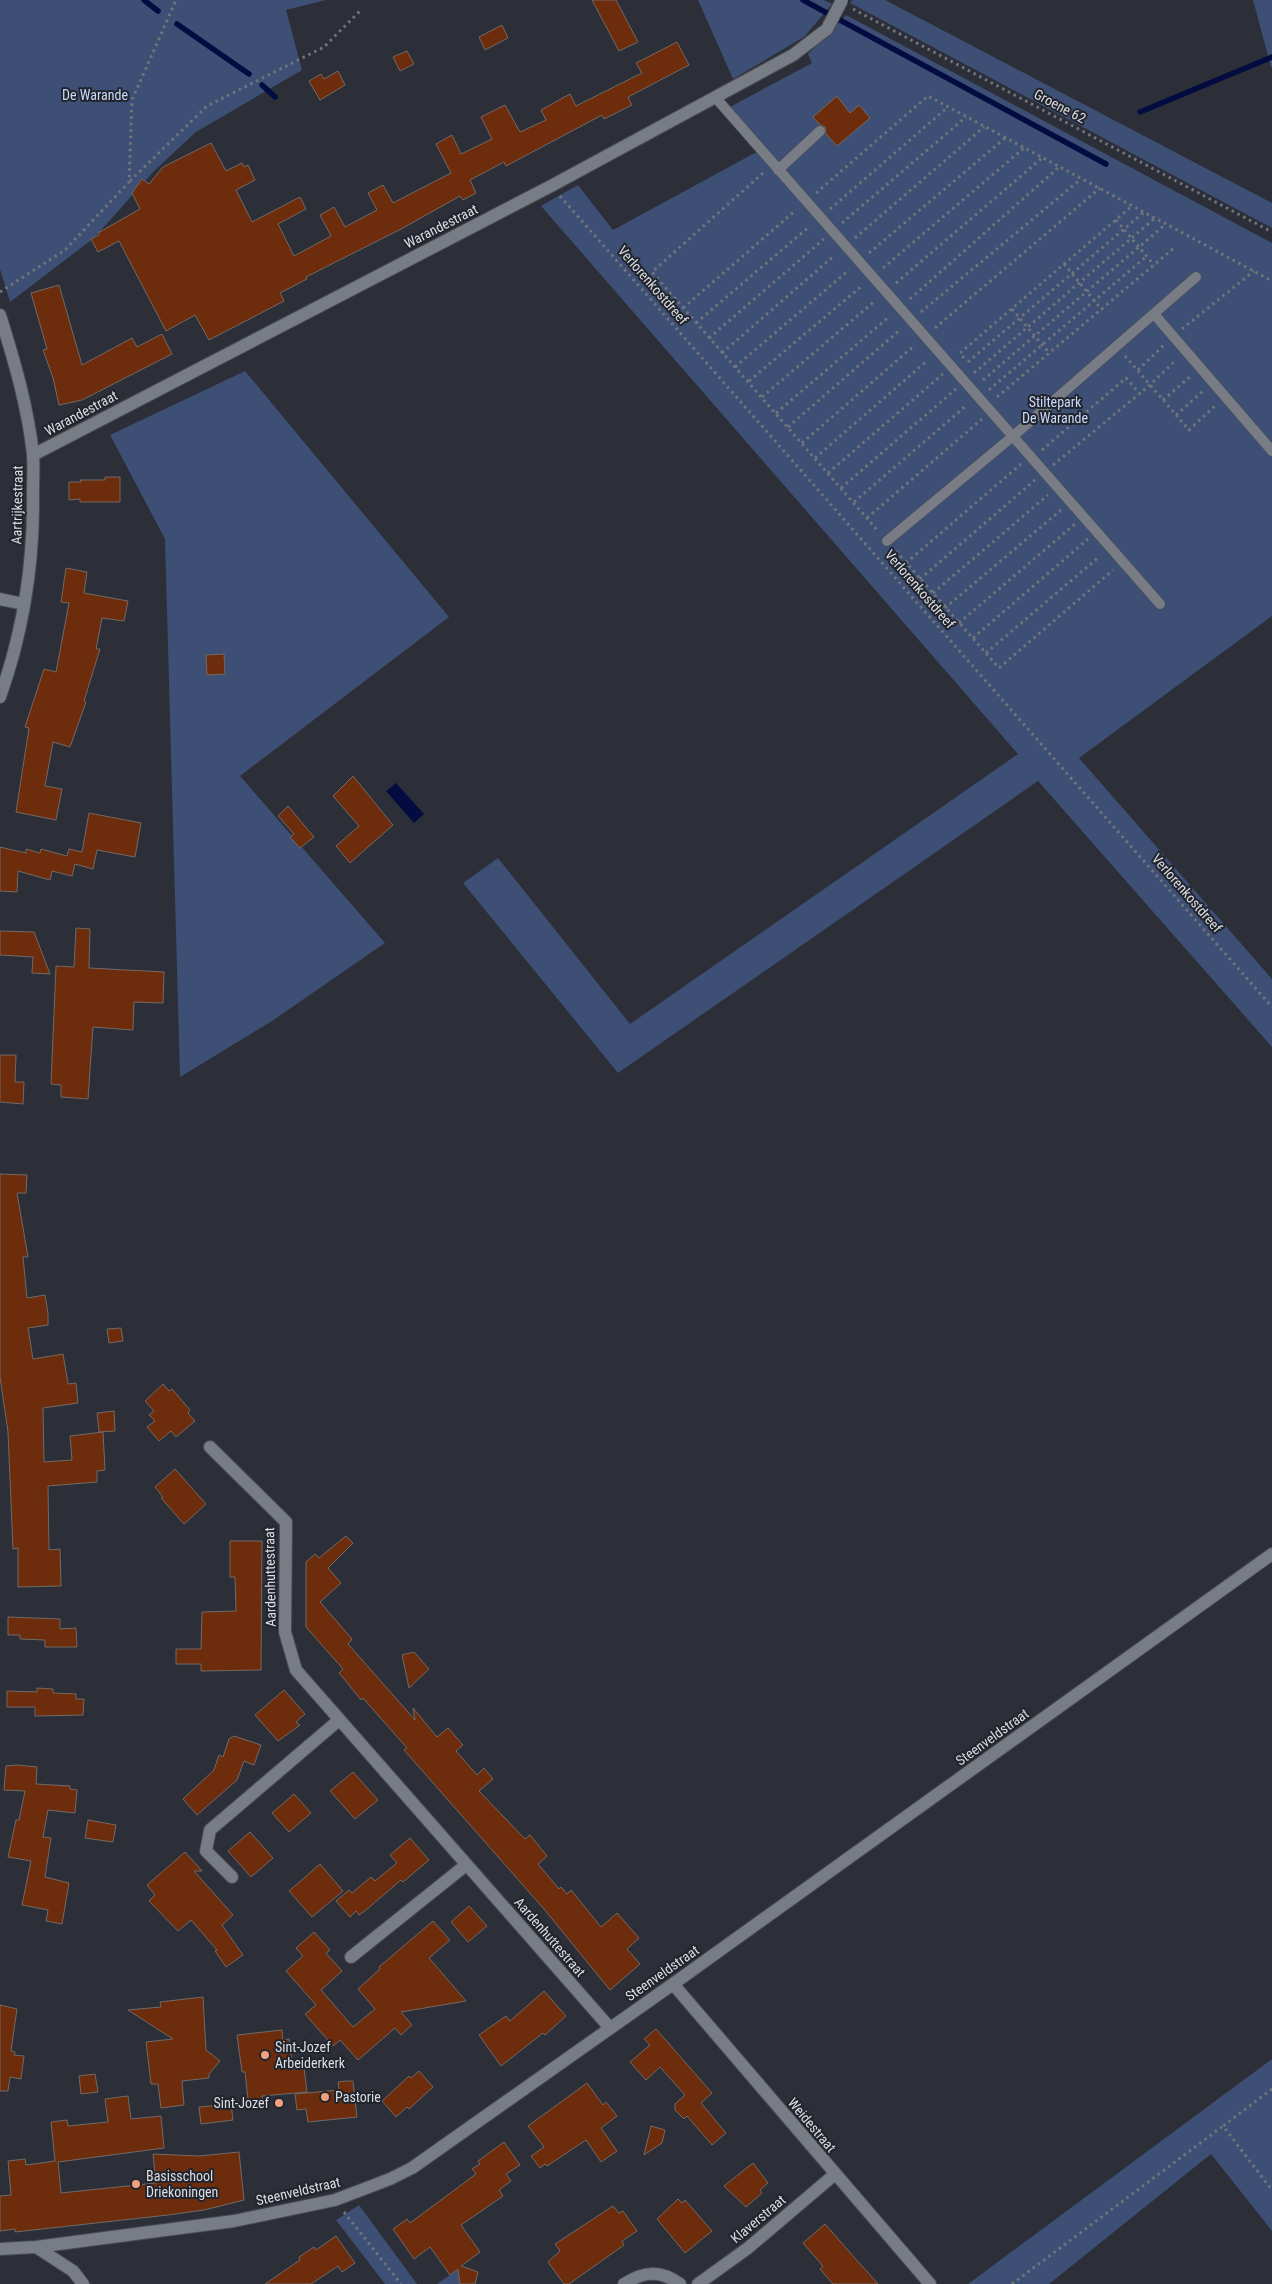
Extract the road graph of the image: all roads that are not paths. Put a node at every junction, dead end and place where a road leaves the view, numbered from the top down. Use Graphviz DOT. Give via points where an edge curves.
graph roads {
  1 [pos="844,2"];
  2 [pos="715,97"];
  3 [pos="820,131"];
  4 [pos="776,167"];
  5 [pos="1196,278"];
  6 [pos="1154,314"];
  7 [pos="0,315"];
  8 [pos="1012,437"];
  9 [pos="1272,451"];
  10 [pos="33,455"];
  11 [pos="887,541"];
  12 [pos="0,599"];
  13 [pos="24,604"];
  14 [pos="1160,604"];
  15 [pos="0,697"];
  16 [pos="210,1447"];
  17 [pos="1272,1554"];
  18 [pos="339,1720"];
  19 [pos="466,1865"];
  20 [pos="232,1877"];
  21 [pos="351,1957"];
  22 [pos="673,1984"];
  23 [pos="610,2028"];
  24 [pos="834,2175"];
  25 [pos="36,2247"];
  26 [pos="0,2249"];
  27 [pos="82,2284"];
  28 [pos="624,2284"];
  29 [pos="680,2284"];
  30 [pos="698,2284"];
  31 [pos="930,2284"];
  1 -- 2 [label="street, Warandestraat, bridge" via="827,29 793,55"];
  2 -- 4 [label="lane"];
  2 -- 10 [label="street, Warandestraat" via="551,186"];
  3 -- 4 [label="lane"];
  4 -- 8 [label="lane"];
  5 -- 6 [label="lane"];
  6 -- 8 [label="lane"];
  6 -- 9 [label="lane"];
  7 -- 10 [label="street, Aartrijkestraat" via="16,369"];
  8 -- 11 [label="lane"];
  8 -- 14 [label="lane"];
  10 -- 13 [label="street, Aartrijkestraat" via="34,537"];
  12 -- 13 [label="street"];
  13 -- 15 [label="street, Aartrijkestraat" via="10,669"];
  16 -- 18 [label="street, Aardenhuttestraat" via="286,1522 288,1642 296,1670"];
  17 -- 22 [label="street, Steenveldstraat"];
  18 -- 19 [label="street, Aardenhuttestraat"];
  18 -- 20 [label="street" via="210,1830 206,1850"];
  19 -- 21 [label="street"];
  19 -- 23 [label="street, Aardenhuttestraat"];
  22 -- 23 [label="street, Steenveldstraat"];
  22 -- 24 [label="street, Weidestraat"];
  23 -- 25 [label="street, Steenveldstraat" via="412,2168 335,2200 234,2221"];
  24 -- 30 [label="street, Klaverstraat" via="748,2248"];
  24 -- 31 [label="street, Weidestraat"];
  25 -- 26 [label="street, Steenveldstraat"];
  25 -- 27 [label="street" via="73,2271"];
  28 -- 29 [label="street" via="655,2272"];
}
